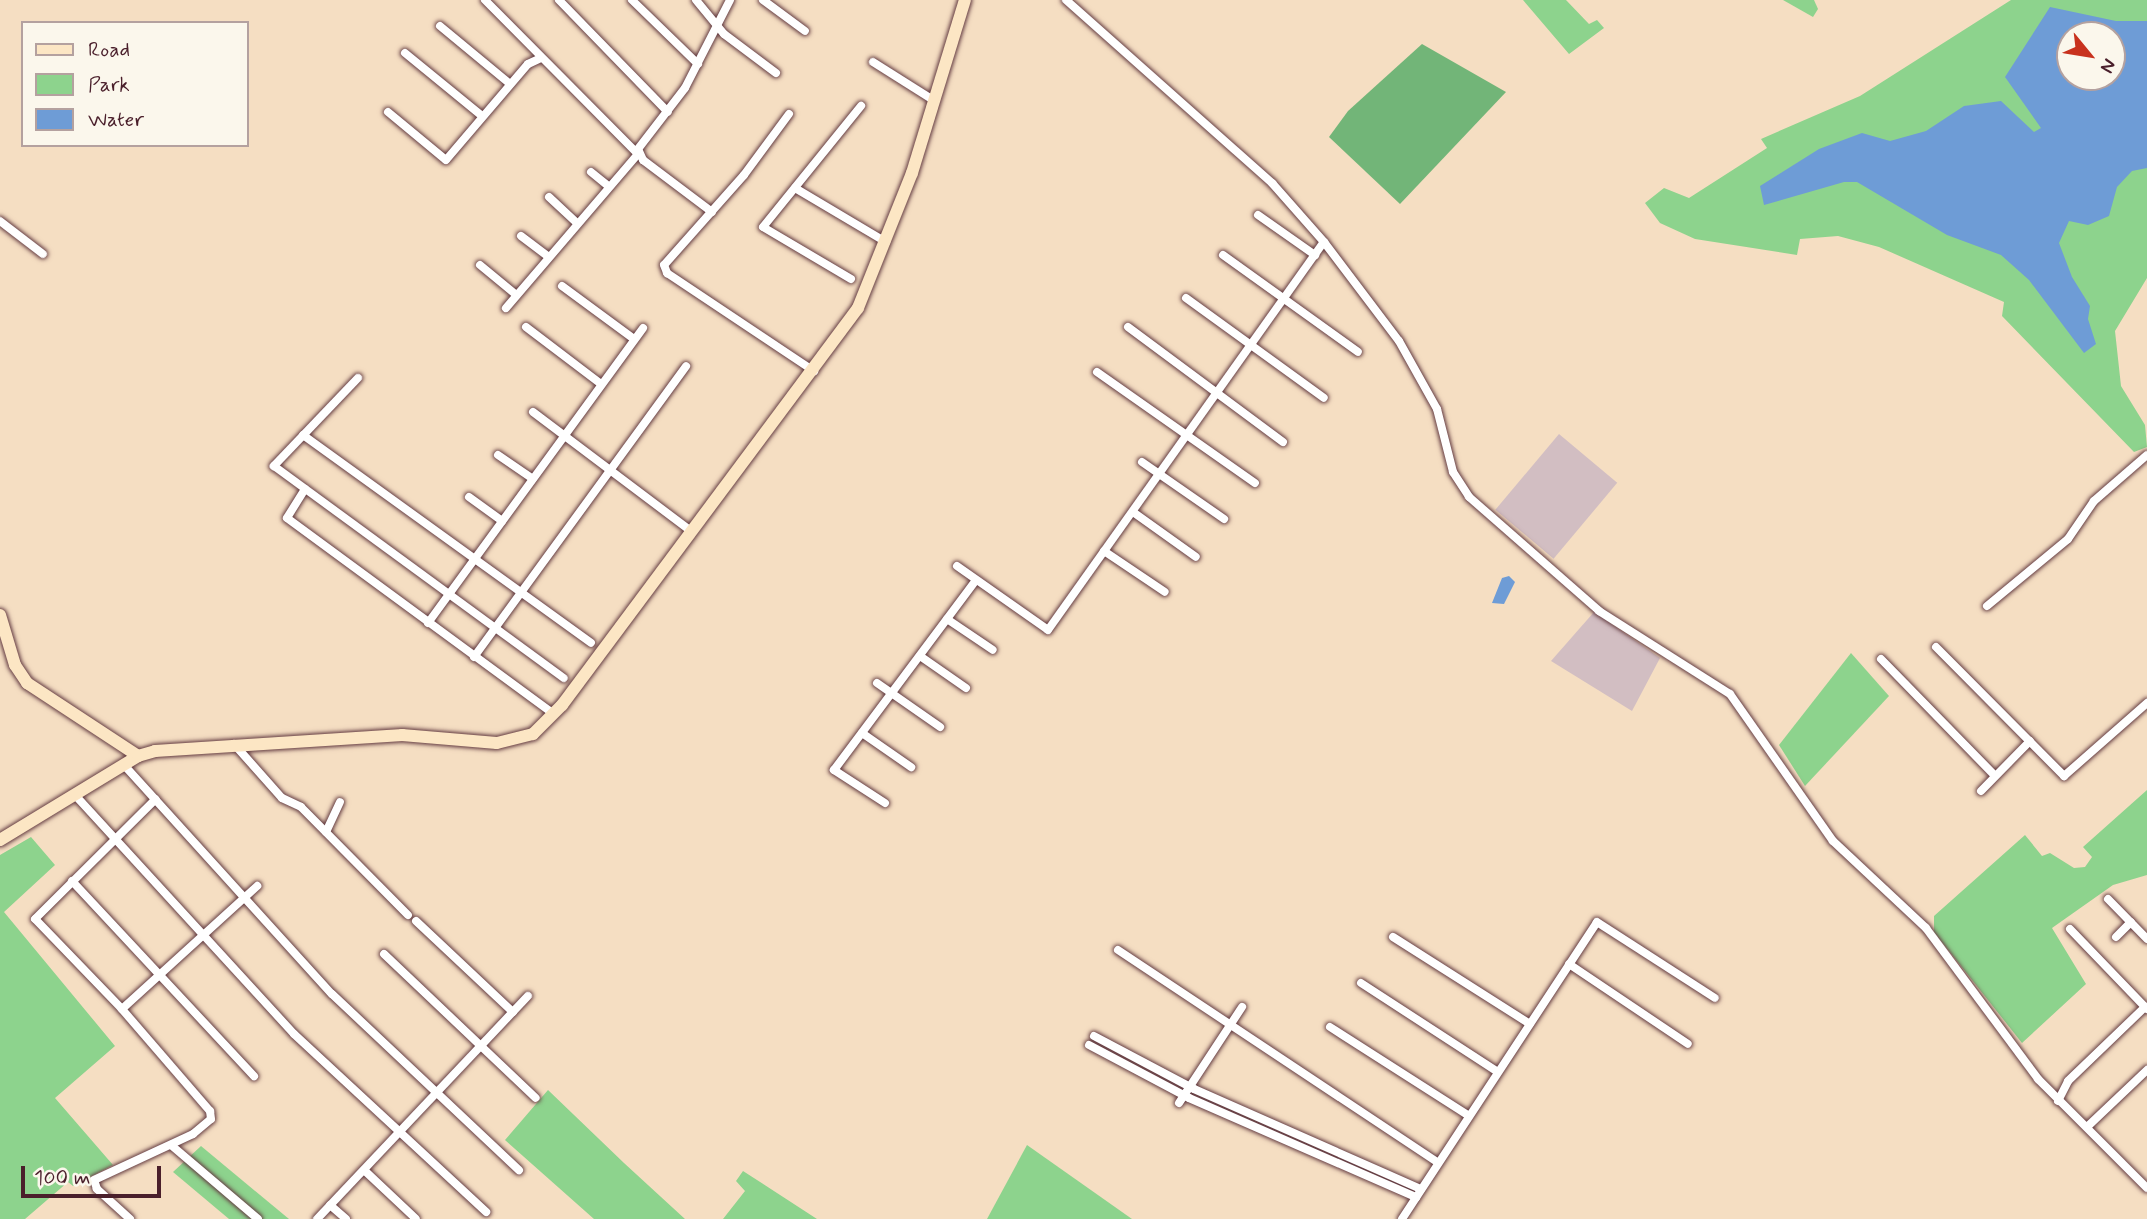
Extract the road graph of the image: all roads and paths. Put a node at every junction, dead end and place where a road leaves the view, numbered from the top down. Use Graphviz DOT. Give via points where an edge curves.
graph roads {
  1 [pos="485,0"];
  2 [pos="559,0"];
  3 [pos="632,0"];
  4 [pos="696,0"];
  5 [pos="730,0"];
  6 [pos="763,0"];
  7 [pos="965,0"];
  8 [pos="1066,0"];
  9 [pos="717,24"];
  10 [pos="440,26"];
  11 [pos="805,31"];
  12 [pos="405,53"];
  13 [pos="541,58"];
  14 [pos="873,62"];
  15 [pos="698,64"];
  16 [pos="776,73"];
  17 [pos="510,84"];
  18 [pos="935,101"];
  19 [pos="861,106"];
  20 [pos="388,112"];
  21 [pos="668,112"];
  22 [pos="789,114"];
  23 [pos="482,116"];
  24 [pos="638,154"];
  25 [pos="591,172"];
  26 [pos="608,186"];
  27 [pos="795,188"];
  28 [pos="549,197"];
  29 [pos="712,212"];
  30 [pos="1258,215"];
  31 [pos="0,220"];
  32 [pos="577,223"];
  33 [pos="521,236"];
  34 [pos="886,242"];
  35 [pos="1324,242"];
  36 [pos="43,254"];
  37 [pos="1315,255"];
  38 [pos="548,256"];
  39 [pos="1223,256"];
  40 [pos="480,265"];
  41 [pos="851,279"];
  42 [pos="562,286"];
  43 [pos="514,293"];
  44 [pos="1186,298"];
  45 [pos="1283,299"];
  46 [pos="506,307"];
  47 [pos="526,327"];
  48 [pos="1128,327"];
  49 [pos="643,328"];
  50 [pos="634,340"];
  51 [pos="1251,345"];
  52 [pos="1359,352"];
  53 [pos="686,366"];
  54 [pos="814,371"];
  55 [pos="1097,372"];
  56 [pos="358,378"];
  57 [pos="601,384"];
  58 [pos="1217,393"];
  59 [pos="1324,398"];
  60 [pos="533,412"];
  61 [pos="303,435"];
  62 [pos="1187,435"];
  63 [pos="564,436"];
  64 [pos="1283,442"];
  65 [pos="498,454"];
  66 [pos="2147,456"];
  67 [pos="1142,462"];
  68 [pos="610,470"];
  69 [pos="1159,475"];
  70 [pos="533,479"];
  71 [pos="1255,482"];
  72 [pos="305,489"];
  73 [pos="469,497"];
  74 [pos="1132,512"];
  75 [pos="1224,519"];
  76 [pos="502,521"];
  77 [pos="692,532"];
  78 [pos="1104,551"];
  79 [pos="1196,557"];
  80 [pos="474,559"];
  81 [pos="957,566"];
  82 [pos="976,580"];
  83 [pos="521,592"];
  84 [pos="1165,592"];
  85 [pos="449,594"];
  86 [pos="1987,606"];
  87 [pos="0,615"];
  88 [pos="947,619"];
  89 [pos="428,623"];
  90 [pos="495,628"];
  91 [pos="591,643"];
  92 [pos="1936,647"];
  93 [pos="993,650"];
  94 [pos="920,656"];
  95 [pos="474,657"];
  96 [pos="1881,659"];
  97 [pos="564,678"];
  98 [pos="877,683"];
  99 [pos="966,688"];
  100 [pos="892,694"];
  101 [pos="2147,703"];
  102 [pos="554,714"];
  103 [pos="940,727"];
  104 [pos="862,733"];
  105 [pos="2030,741"];
  106 [pos="234,744"];
  107 [pos="138,756"];
  108 [pos="124,765"];
  109 [pos="911,767"];
  110 [pos="1995,776"];
  111 [pos="1981,791"];
  112 [pos="75,795"];
  113 [pos="156,800"];
  114 [pos="340,802"];
  115 [pos="885,803"];
  116 [pos="326,832"];
  117 [pos="0,840"];
  118 [pos="114,840"];
  119 [pos="72,881"];
  120 [pos="257,886"];
  121 [pos="244,897"];
  122 [pos="2108,899"];
  123 [pos="408,915"];
  124 [pos="416,921"];
  125 [pos="2131,922"];
  126 [pos="2070,929"];
  127 [pos="204,934"];
  128 [pos="1393,937"];
  129 [pos="2116,937"];
  130 [pos="2147,939"];
  131 [pos="1118,950"];
  132 [pos="384,954"];
  133 [pos="1569,964"];
  134 [pos="161,973"];
  135 [pos="1361,982"];
  136 [pos="528,996"];
  137 [pos="1715,998"];
  138 [pos="1242,1007"];
  139 [pos="2146,1008"];
  140 [pos="122,1009"];
  141 [pos="513,1012"];
  142 [pos="1530,1024"];
  143 [pos="1231,1025"];
  144 [pos="1330,1027"];
  145 [pos="1094,1036"];
  146 [pos="1688,1044"];
  147 [pos="1089,1045"];
  148 [pos="481,1046"];
  149 [pos="2147,1070"];
  150 [pos="1498,1072"];
  151 [pos="254,1076"];
  152 [pos="1190,1087"];
  153 [pos="437,1093"];
  154 [pos="536,1098"];
  155 [pos="1182,1099"];
  156 [pos="2059,1101"];
  157 [pos="1469,1116"];
  158 [pos="2087,1127"];
  159 [pos="400,1131"];
  160 [pos="171,1145"];
  161 [pos="1438,1163"];
  162 [pos="364,1170"];
  163 [pos="519,1170"];
  164 [pos="2147,1188"];
  165 [pos="1421,1189"];
  166 [pos="1416,1197"];
  167 [pos="331,1205"];
  168 [pos="486,1212"];
  169 [pos="130,1219"];
  170 [pos="258,1219"];
  171 [pos="317,1219"];
  172 [pos="346,1219"];
  173 [pos="416,1219"];
  174 [pos="1402,1219"];
  1 -- 13 [label="street"];
  2 -- 21 [label="street"];
  3 -- 15 [label="street"];
  4 -- 9 [label="street"];
  5 -- 9 [label="street"];
  6 -- 11 [label="street"];
  7 -- 18 [label="street"];
  8 -- 35 [label="street" via="1272,183"];
  9 -- 15 [label="street"];
  9 -- 16 [label="street"];
  10 -- 17 [label="street"];
  12 -- 23 [label="street"];
  13 -- 17 [label="street" via="528,64"];
  13 -- 24 [label="street"];
  14 -- 18 [label="street"];
  15 -- 21 [label="street"];
  17 -- 23 [label="street"];
  18 -- 34 [label="street"];
  19 -- 27 [label="street"];
  20 -- 23 [label="street" via="446,160"];
  21 -- 24 [label="street" via="642,142"];
  22 -- 29 [label="street"];
  24 -- 26 [label="street"];
  24 -- 29 [label="street"];
  25 -- 26 [label="street"];
  26 -- 32 [label="street"];
  27 -- 34 [label="street"];
  27 -- 41 [label="street" via="763,227"];
  28 -- 32 [label="street"];
  29 -- 54 [label="street" via="665,260 665,270"];
  30 -- 37 [label="street"];
  31 -- 36 [label="street"];
  32 -- 38 [label="street"];
  33 -- 38 [label="street"];
  34 -- 54 [label="street" via="858,308"];
  35 -- 37 [label="street"];
  35 -- 156 [label="street" via="1406,353 1437,409 1453,471 1469,497 1599,611 1730,694 1818,824 1926,928"];
  37 -- 45 [label="street"];
  38 -- 43 [label="street"];
  39 -- 45 [label="street"];
  40 -- 43 [label="street"];
  42 -- 50 [label="street"];
  43 -- 46 [label="street"];
  44 -- 51 [label="street"];
  45 -- 51 [label="street"];
  45 -- 52 [label="street"];
  47 -- 57 [label="street"];
  48 -- 58 [label="street"];
  49 -- 50 [label="street"];
  50 -- 57 [label="street"];
  51 -- 58 [label="street"];
  51 -- 59 [label="street"];
  53 -- 68 [label="street"];
  54 -- 77 [label="street"];
  55 -- 62 [label="street"];
  56 -- 61 [label="street"];
  57 -- 63 [label="street"];
  58 -- 62 [label="street"];
  58 -- 64 [label="street"];
  60 -- 63 [label="street"];
  61 -- 72 [label="street" via="274,466"];
  61 -- 80 [label="street"];
  62 -- 69 [label="street"];
  62 -- 71 [label="street"];
  63 -- 68 [label="street"];
  63 -- 70 [label="street"];
  65 -- 70 [label="street"];
  66 -- 86 [label="street" via="2094,501 2068,539"];
  67 -- 69 [label="street"];
  68 -- 77 [label="street"];
  68 -- 83 [label="street"];
  69 -- 74 [label="street"];
  69 -- 75 [label="street"];
  70 -- 76 [label="street"];
  72 -- 85 [label="street"];
  72 -- 89 [label="street" via="288,518"];
  73 -- 76 [label="street"];
  74 -- 78 [label="street"];
  74 -- 79 [label="street"];
  76 -- 80 [label="street"];
  77 -- 102 [label="street"];
  78 -- 82 [label="street" via="1048,630"];
  78 -- 84 [label="street"];
  80 -- 83 [label="street"];
  80 -- 85 [label="street"];
  81 -- 82 [label="street"];
  82 -- 88 [label="street"];
  83 -- 90 [label="street"];
  83 -- 91 [label="street"];
  85 -- 89 [label="street"];
  85 -- 90 [label="street"];
  87 -- 107 [label="street" via="15,666 27,683"];
  88 -- 93 [label="street"];
  88 -- 94 [label="street"];
  89 -- 95 [label="street"];
  90 -- 95 [label="street"];
  90 -- 97 [label="street"];
  92 -- 105 [label="street"];
  94 -- 99 [label="street"];
  94 -- 100 [label="street"];
  95 -- 102 [label="street"];
  96 -- 110 [label="street"];
  98 -- 100 [label="street"];
  100 -- 103 [label="street"];
  100 -- 104 [label="street"];
  101 -- 105 [label="street" via="2064,776"];
  102 -- 106 [label="street" via="533,734 497,743 402,735"];
  104 -- 109 [label="street"];
  104 -- 115 [label="street" via="834,771"];
  105 -- 110 [label="street"];
  106 -- 107 [label="street"];
  106 -- 116 [label="street" via="282,797 301,807"];
  107 -- 108 [label="street"];
  108 -- 112 [label="street"];
  108 -- 113 [label="street"];
  110 -- 111 [label="street"];
  112 -- 117 [label="street"];
  112 -- 118 [label="street"];
  113 -- 118 [label="street"];
  113 -- 121 [label="street"];
  114 -- 116 [label="street"];
  116 -- 123 [label="street"];
  118 -- 119 [label="street"];
  118 -- 127 [label="street"];
  119 -- 134 [label="street"];
  119 -- 140 [label="street" via="38,912 36,924"];
  120 -- 121 [label="street"];
  121 -- 127 [label="street"];
  121 -- 153 [label="street" via="332,994"];
  122 -- 125 [label="street"];
  124 -- 141 [label="street"];
  125 -- 129 [label="street"];
  125 -- 130 [label="street"];
  126 -- 139 [label="street"];
  127 -- 134 [label="street"];
  127 -- 159 [label="street" via="294,1034"];
  128 -- 142 [label="street"];
  131 -- 143 [label="street"];
  132 -- 148 [label="street"];
  133 -- 137 [label="street" via="1597,922"];
  133 -- 142 [label="street"];
  133 -- 146 [label="street"];
  134 -- 140 [label="street"];
  134 -- 151 [label="street"];
  135 -- 150 [label="street"];
  136 -- 141 [label="street"];
  138 -- 143 [label="street"];
  139 -- 156 [label="street" via="2068,1081"];
  140 -- 160 [label="street" via="210,1111 211,1119 203,1128"];
  141 -- 148 [label="street"];
  142 -- 150 [label="street"];
  143 -- 152 [label="street"];
  143 -- 161 [label="street"];
  144 -- 157 [label="street"];
  145 -- 152 [label="street"];
  147 -- 155 [label="street"];
  148 -- 153 [label="street"];
  148 -- 154 [label="street"];
  149 -- 158 [label="street"];
  150 -- 157 [label="street"];
  152 -- 155 [label="street"];
  152 -- 165 [label="street"];
  153 -- 159 [label="street"];
  153 -- 163 [label="street"];
  155 -- 166 [label="street"];
  156 -- 158 [label="street"];
  157 -- 161 [label="street"];
  158 -- 164 [label="street"];
  159 -- 162 [label="street"];
  159 -- 168 [label="street"];
  160 -- 169 [label="street" via="94,1180 97,1189"];
  160 -- 170 [label="street"];
  161 -- 165 [label="street"];
  162 -- 167 [label="street"];
  162 -- 173 [label="street"];
  165 -- 166 [label="street"];
  166 -- 174 [label="street"];
  167 -- 171 [label="street"];
  167 -- 172 [label="street"];
}
